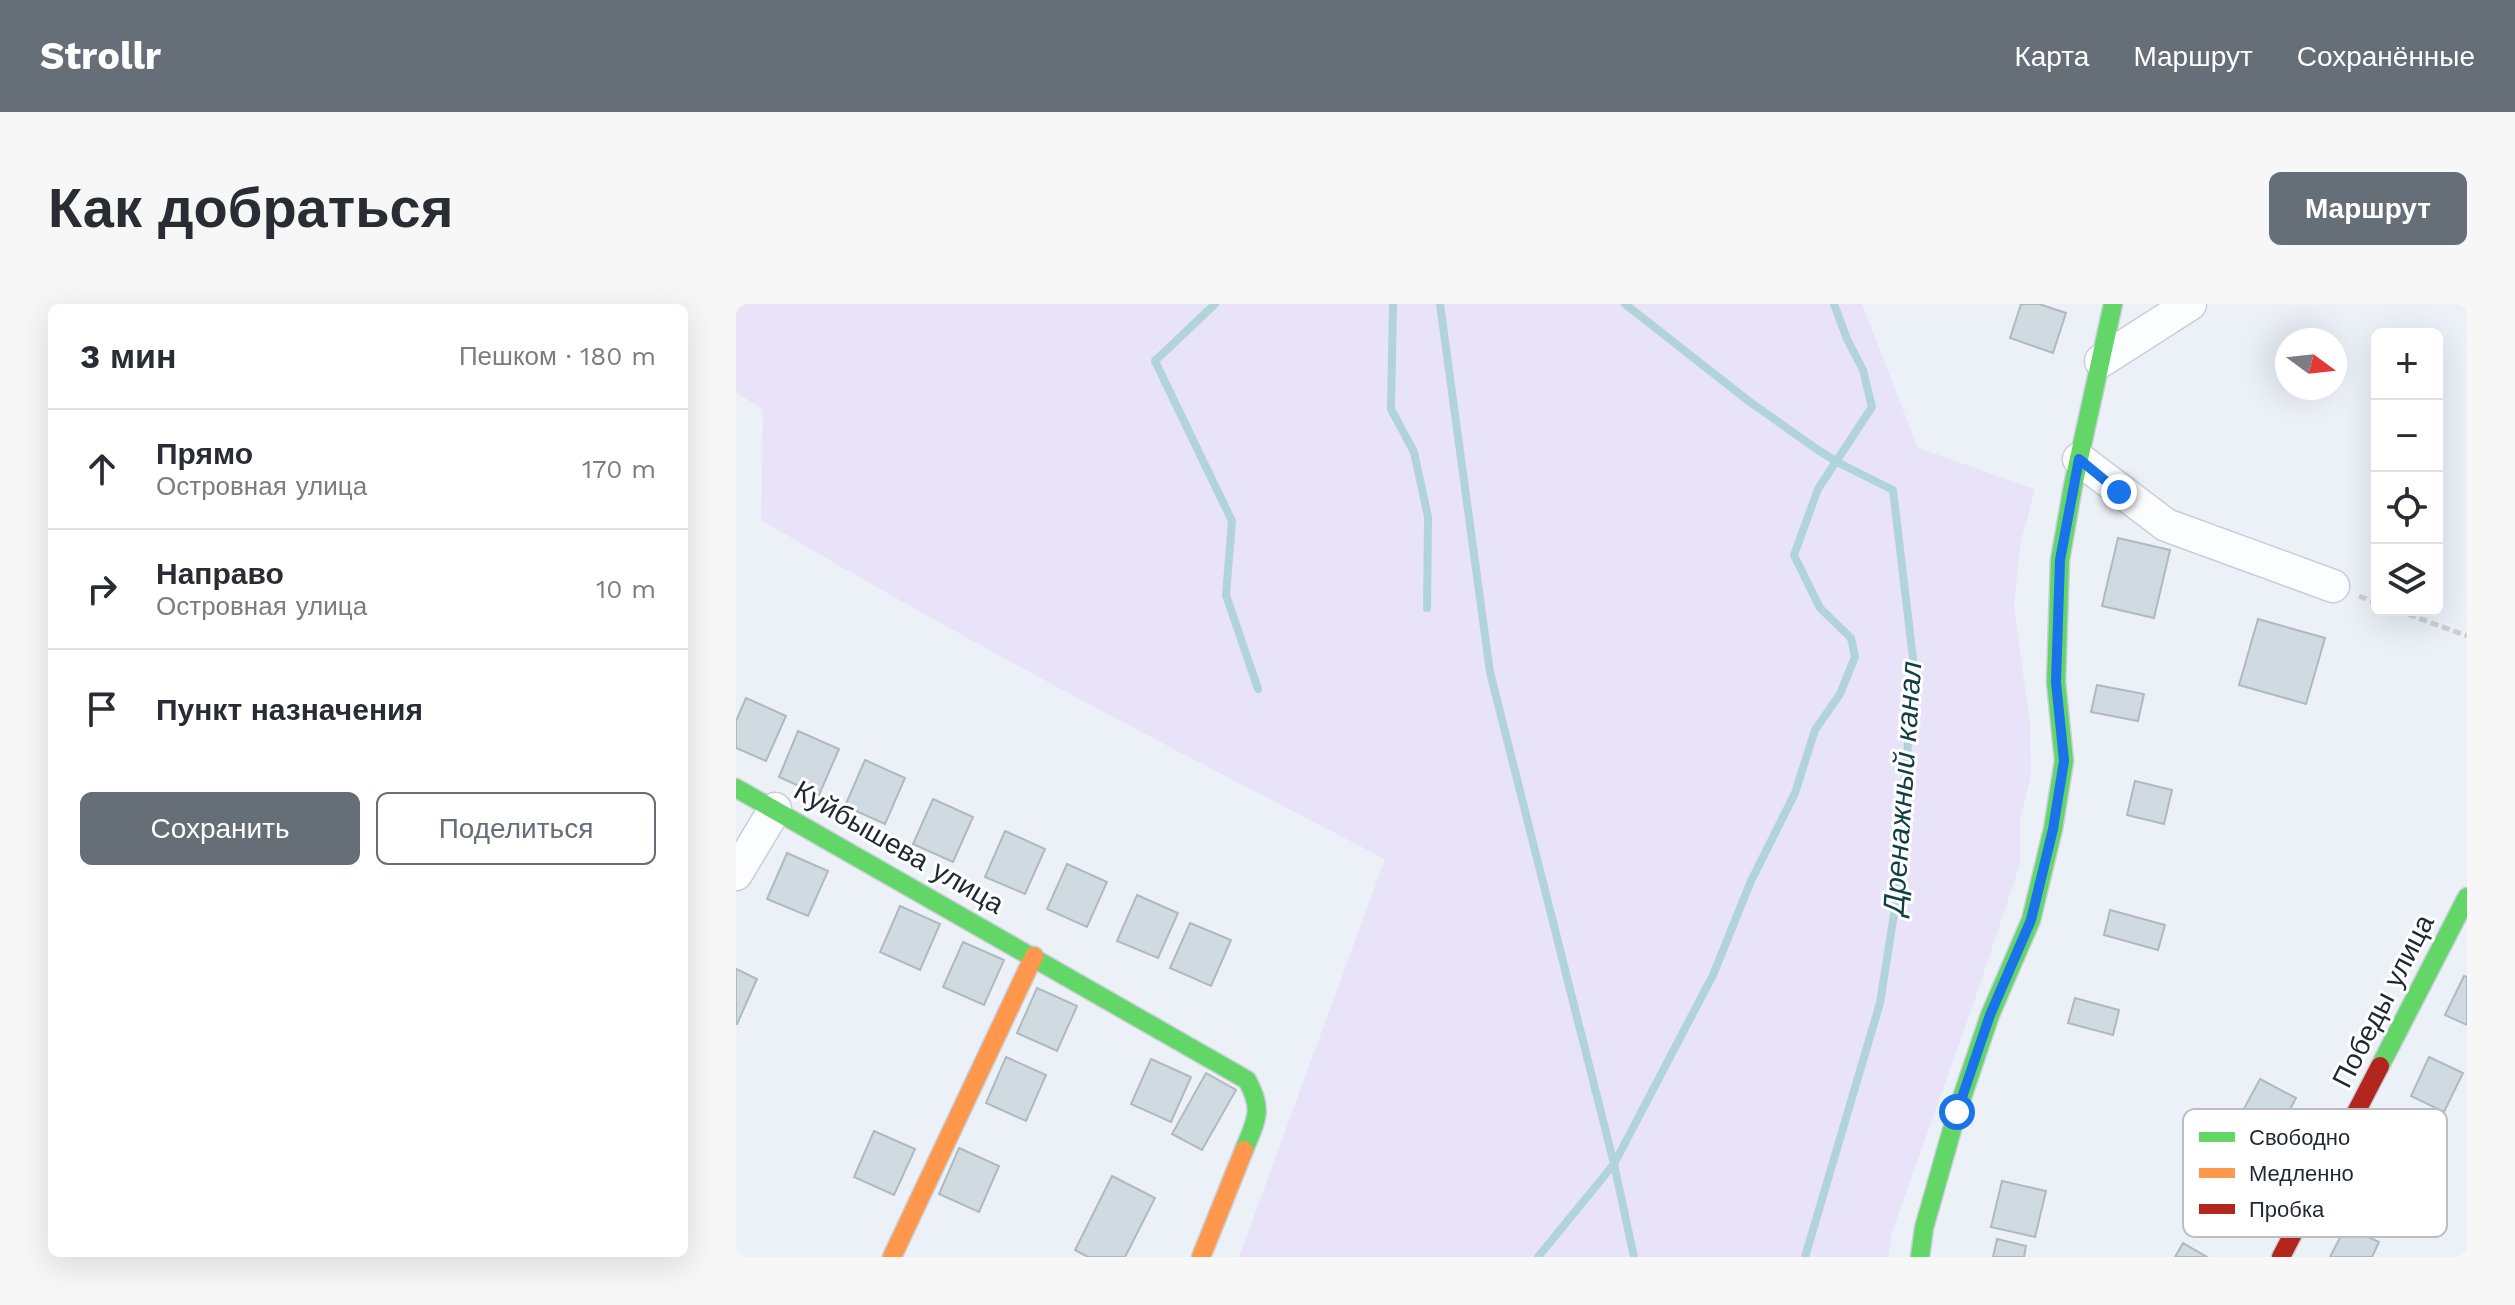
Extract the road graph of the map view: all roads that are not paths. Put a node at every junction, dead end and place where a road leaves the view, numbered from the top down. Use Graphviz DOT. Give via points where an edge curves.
graph roads {
  1 [pos="2113,304"];
  2 [pos="2190,304"];
  3 [pos="2101,361"];
  4 [pos="2079,459"];
  5 [pos="2333,586"];
  6 [pos="736,788"];
  7 [pos="775,809"];
  8 [pos="736,874"];
  9 [pos="2467,897"];
  10 [pos="1034,956"];
  11 [pos="2357,1109"];
  12 [pos="2291,1237"];
  13 [pos="892,1257"];
  14 [pos="1201,1257"];
  15 [pos="1920,1257"];
  16 [pos="2281,1257"];
  1 -- 3 [label="street"];
  2 -- 3 [label="street"];
  3 -- 4 [label="street"];
  4 -- 5 [label="street" via="2166,525"];
  4 -- 15 [label="street" via="2060,560 2056,682 2064,761 2053,829 2031,920 1990,1015 1957,1112"];
  6 -- 7 [label="street, Куйбышева улица"];
  7 -- 8 [label="street"];
  7 -- 10 [label="street, Куйбышева улица"];
  9 -- 11 [label="street, Победы улица"];
  10 -- 13 [label="street"];
  10 -- 14 [label="street, Куйбышева улица" via="1247,1080 1257,1098 1256,1120"];
  12 -- 16 [label="street, Победы улица"];
}
